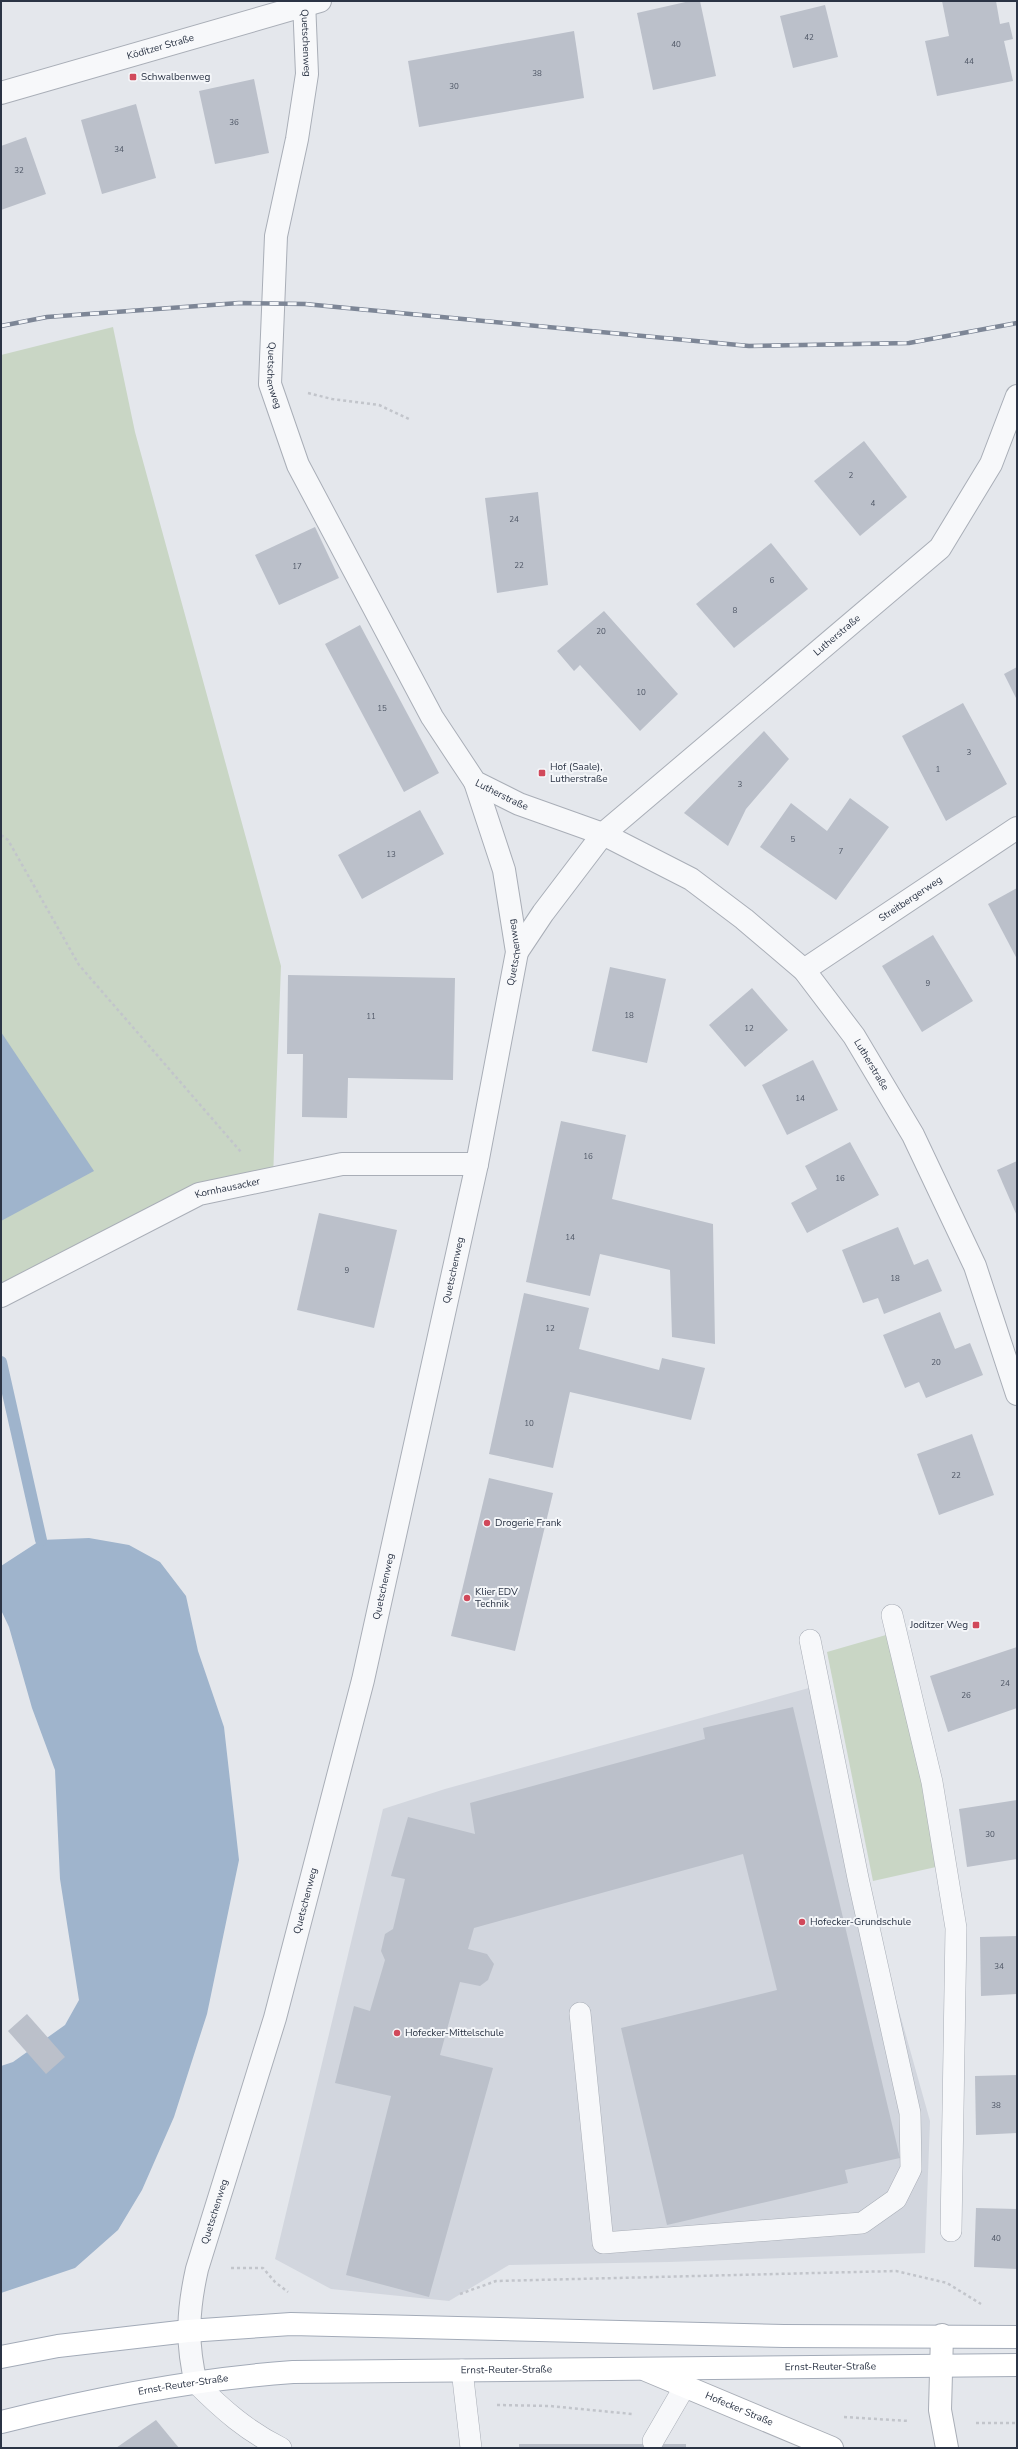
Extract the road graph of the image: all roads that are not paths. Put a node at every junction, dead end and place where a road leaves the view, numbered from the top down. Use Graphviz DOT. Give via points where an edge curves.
graph roads {
  1 [pos="309,2"];
  2 [pos="1,93"];
  3 [pos="1017,396"];
  4 [pos="432,717"];
  5 [pos="475,782"];
  6 [pos="1017,828"];
  7 [pos="603,834"];
  8 [pos="518,952"];
  9 [pos="804,970"];
  10 [pos="477,1164"];
  11 [pos="1,1296"];
  12 [pos="1017,1394"];
  13 [pos="892,1615"];
  14 [pos="810,1640"];
  15 [pos="580,2013"];
  16 [pos="951,2231"];
  17 [pos="188,2330"];
  18 [pos="942,2335"];
  19 [pos="1017,2336"];
  20 [pos="1,2357"];
  21 [pos="1017,2365"];
  22 [pos="941,2366"];
  23 [pos="462,2370"];
  24 [pos="646,2370"];
  25 [pos="196,2383"];
  26 [pos="685,2386"];
  27 [pos="1,2422"];
  28 [pos="653,2441"];
  29 [pos="281,2448"];
  30 [pos="471,2448"];
  31 [pos="832,2448"];
  32 [pos="947,2448"];
  1 -- 2 [label="street, Köditzer Straße"];
  1 -- 4 [label="street, Quetschenweg" via="307,74 297,139 276,236 270,384 298,465"];
  3 -- 7 [label="street, Lutherstraße" via="991,464 940,548"];
  4 -- 5 [label="street, Lutherstraße"];
  5 -- 7 [label="street, Lutherstraße" via="520,804"];
  5 -- 8 [label="street, Quetschenweg" via="504,870"];
  6 -- 9 [label="street, Streitbergerweg"];
  7 -- 8 [label="street, Lutherstraße" via="543,913"];
  7 -- 9 [label="street, Lutherstraße" via="691,879"];
  8 -- 10 [label="street, Quetschenweg"];
  9 -- 12 [label="street, Lutherstraße" via="854,1036 913,1135 976,1266"];
  10 -- 11 [label="street, Kornhausacker" via="342,1164 199,1194"];
  10 -- 17 [label="street, Quetschenweg" via="363,1680 275,2018 197,2269 190,2299"];
  13 -- 16 [label="lane" via="932,1782 956,1928"];
  14 -- 15 [label="lane" via="858,1878 910,2113 911,2169 896,2199 862,2223 603,2242"];
  17 -- 18 [label="main road" via="315,2324 784,2336"];
  17 -- 20 [label="main road" via="58,2346"];
  17 -- 25 [label="street, Quetschenweg" via="190,2358"];
  18 -- 19 [label="main road"];
  18 -- 22 [label="main road"];
  21 -- 22 [label="main road, Ernst-Reuter-Straße"];
  22 -- 24 [label="main road, Ernst-Reuter-Straße"];
  22 -- 32 [label="main road" via="940,2417"];
  23 -- 24 [label="main road, Ernst-Reuter-Straße"];
  23 -- 25 [label="main road, Ernst-Reuter-Straße" via="293,2372"];
  23 -- 30 [label="lane"];
  24 -- 26 [label="main road, Hofecker Straße"];
  25 -- 27 [label="main road, Ernst-Reuter-Straße" via="133,2393"];
  25 -- 29 [label="lane" via="223,2410 255,2435"];
  26 -- 28 [label="lane"];
  26 -- 31 [label="main road, Hofecker Straße"];
}
